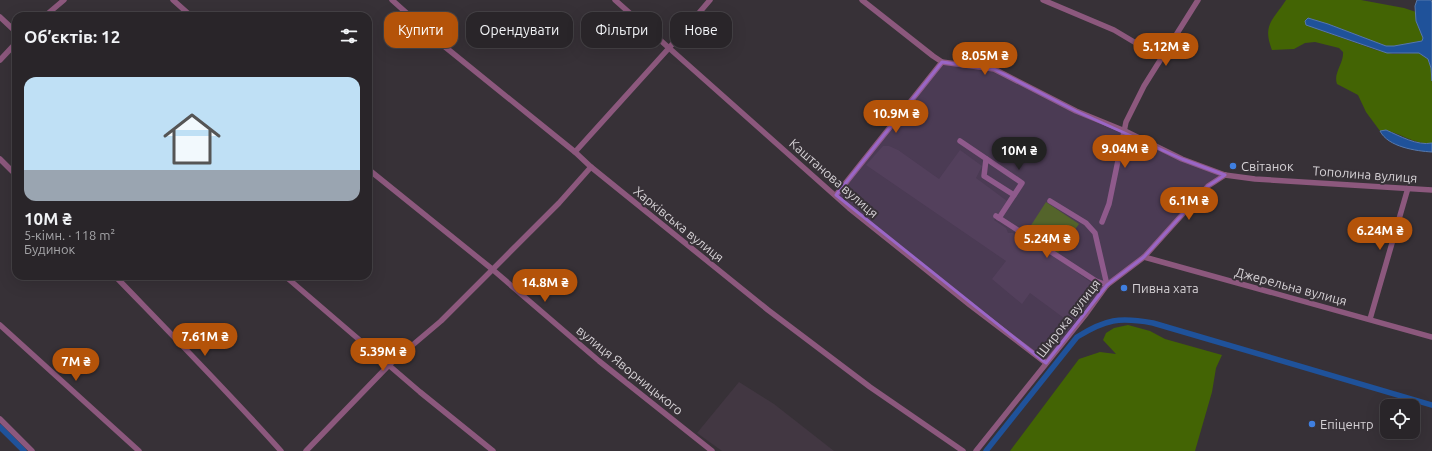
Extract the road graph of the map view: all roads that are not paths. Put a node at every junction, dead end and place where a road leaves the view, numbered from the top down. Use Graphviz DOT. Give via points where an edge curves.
graph roads {
  1 [pos="64,0"];
  2 [pos="173,0"];
  3 [pos="392,0"];
  4 [pos="615,0"];
  5 [pos="710,0"];
  6 [pos="862,0"];
  7 [pos="1043,0"];
  8 [pos="1198,0"];
  9 [pos="50,12"];
  10 [pos="186,12"];
  11 [pos="0,17"];
  12 [pos="12,28"];
  13 [pos="12,46"];
  14 [pos="669,48"];
  15 [pos="1161,58"];
  16 [pos="0,60"];
  17 [pos="942,62"];
  18 [pos="1125,132"];
  19 [pos="960,141"];
  20 [pos="575,152"];
  21 [pos="0,159"];
  22 [pos="986,159"];
  23 [pos="591,167"];
  24 [pos="12,171"];
  25 [pos="372,172"];
  26 [pos="1225,175"];
  27 [pos="1408,188"];
  28 [pos="1432,190"];
  29 [pos="836,195"];
  30 [pos="1014,196"];
  31 [pos="1050,201"];
  32 [pos="1102,222"];
  33 [pos="1144,257"];
  34 [pos="492,269"];
  35 [pos="119,280"];
  36 [pos="291,280"];
  37 [pos="1107,285"];
  38 [pos="1370,319"];
  39 [pos="0,326"];
  40 [pos="1432,337"];
  41 [pos="1046,363"];
  42 [pos="389,365"];
  43 [pos="0,419"];
  44 [pos="32,451"];
  45 [pos="139,451"];
  46 [pos="281,451"];
  47 [pos="306,451"];
  48 [pos="493,451"];
  49 [pos="712,451"];
  50 [pos="963,451"];
  51 [pos="976,451"];
  1 -- 9 [label="street"];
  2 -- 10 [label="street"];
  3 -- 20 [label="street, Харківська вулиця" via="439,42"];
  4 -- 14 [label="street, Каштанова вулиця"];
  5 -- 14 [label="street"];
  6 -- 17 [label="street"];
  7 -- 15 [label="street" via="1114,30"];
  8 -- 15 [label="street"];
  11 -- 12 [label="street"];
  13 -- 16 [label="street"];
  14 -- 20 [label="street"];
  14 -- 29 [label="street, Каштанова вулиця"];
  15 -- 18 [label="street" via="1126,122"];
  17 -- 18 [label="street" via="994,69 1076,111"];
  17 -- 29 [label="street"];
  18 -- 26 [label="street" via="1182,159"];
  18 -- 32 [label="street" via="1109,204"];
  19 -- 22 [label="street"];
  20 -- 23 [label="street, Харківська вулиця"];
  21 -- 24 [label="street"];
  22 -- 30 [label="street" via="984,176"];
  22 -- 30 [label="street" via="1022,183"];
  23 -- 34 [label="street" via="559,203"];
  23 -- 50 [label="street, Харківська вулиця" via="774,314 870,387"];
  25 -- 34 [label="street, вулиця Яворницького"];
  26 -- 27 [label="street, Тополина вулиця"];
  26 -- 33 [label="street, Широка вулиця" via="1208,186"];
  27 -- 28 [label="street, Тополина вулиця"];
  27 -- 38 [label="street"];
  29 -- 41 [label="street, Каштанова вулиця" via="958,296"];
  30 -- 37 [label="street" via="998,217 1096,281"];
  31 -- 37 [label="street" via="1086,223 1094,232"];
  33 -- 37 [label="street, Широка вулиця"];
  33 -- 38 [label="street, Джерельна вулиця"];
  34 -- 42 [label="street" via="441,321"];
  34 -- 49 [label="street, вулиця Яворницького" via="599,361"];
  35 -- 46 [label="street"];
  36 -- 42 [label="street"];
  37 -- 41 [label="street, Широка вулиця"];
  38 -- 40 [label="street, Джерельна вулиця"];
  39 -- 45 [label="street"];
  41 -- 51 [label="street, Широка вулиця"];
  42 -- 47 [label="street"];
  42 -- 48 [label="street"];
  43 -- 44 [label="street"];
}
